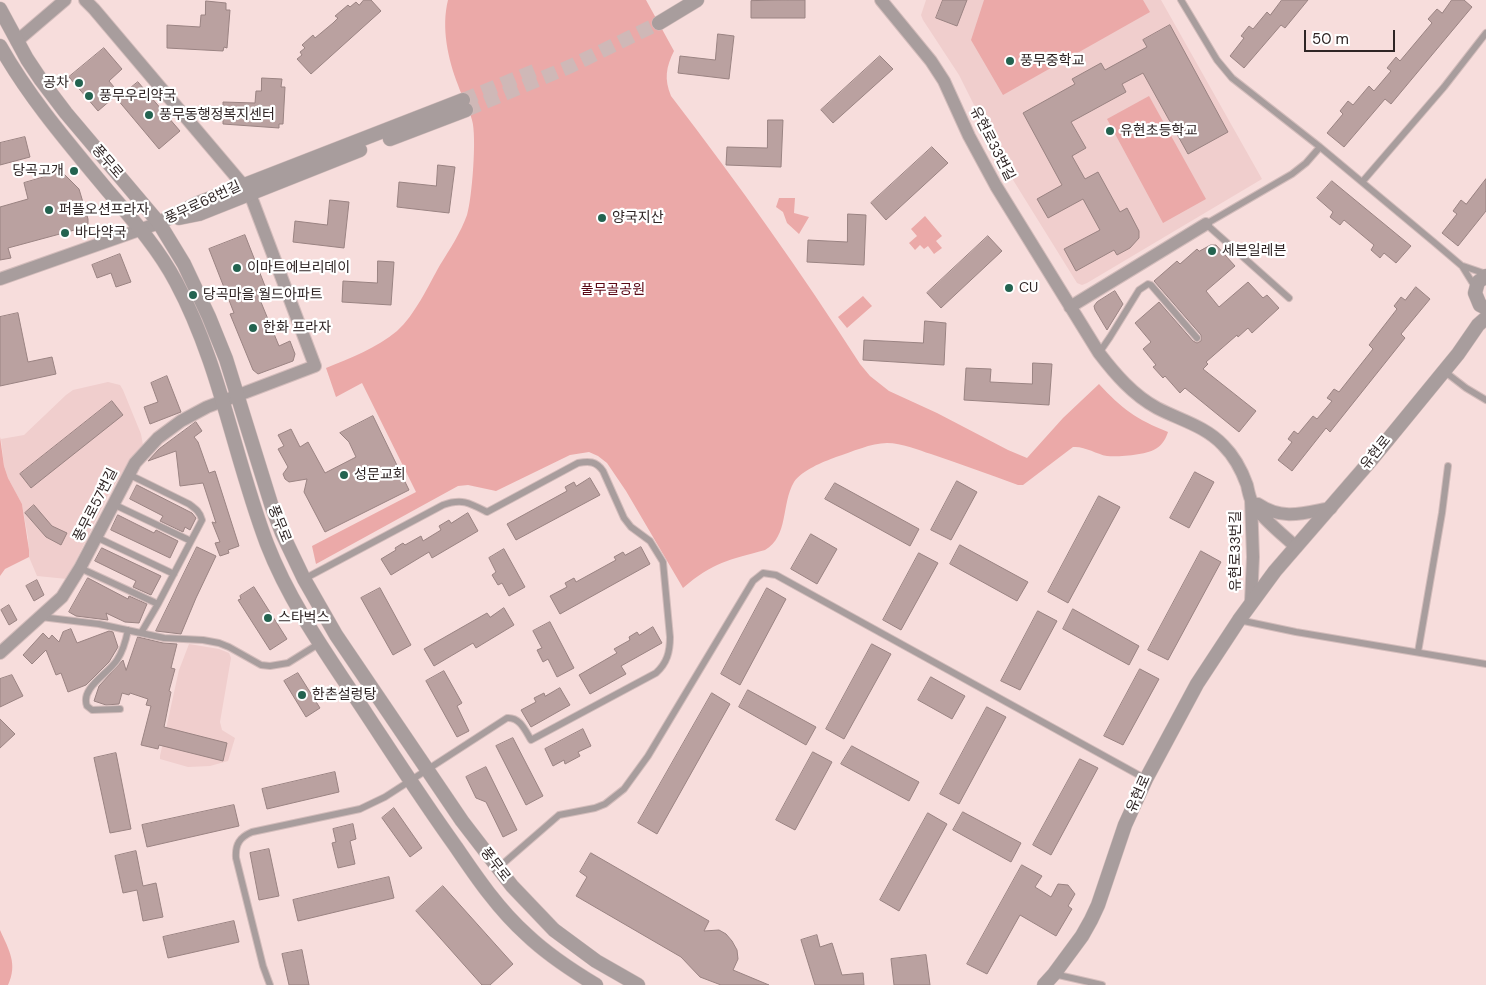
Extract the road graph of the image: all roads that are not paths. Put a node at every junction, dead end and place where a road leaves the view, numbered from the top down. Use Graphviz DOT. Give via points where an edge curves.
graph roads {
  1 [pos="65,0"];
  2 [pos="85,0"];
  3 [pos="683,0"];
  4 [pos="697,0"];
  5 [pos="882,0"];
  6 [pos="1181,0"];
  7 [pos="0,9"];
  8 [pos="1486,33"];
  9 [pos="16,41"];
  10 [pos="0,46"];
  11 [pos="464,105"];
  12 [pos="1320,147"];
  13 [pos="1363,181"];
  14 [pos="246,189"];
  15 [pos="159,223"];
  16 [pos="1206,224"];
  17 [pos="140,229"];
  18 [pos="1462,266"];
  19 [pos="1486,275"];
  20 [pos="0,279"];
  21 [pos="1289,298"];
  22 [pos="1479,298"];
  23 [pos="1070,307"];
  24 [pos="1486,318"];
  25 [pos="1473,331"];
  26 [pos="1197,338"];
  27 [pos="1099,353"];
  28 [pos="1444,370"];
  29 [pos="238,396"];
  30 [pos="1486,400"];
  31 [pos="223,401"];
  32 [pos="1448,466"];
  33 [pos="128,474"];
  34 [pos="1252,500"];
  35 [pos="112,504"];
  36 [pos="1331,508"];
  37 [pos="96,537"];
  38 [pos="191,541"];
  39 [pos="1296,547"];
  40 [pos="80,568"];
  41 [pos="174,574"];
  42 [pos="304,579"];
  43 [pos="1251,602"];
  44 [pos="158,604"];
  45 [pos="41,617"];
  46 [pos="1239,620"];
  47 [pos="128,630"];
  48 [pos="141,633"];
  49 [pos="320,643"];
  50 [pos="1418,652"];
  51 [pos="0,653"];
  52 [pos="1486,664"];
  53 [pos="120,710"];
  54 [pos="426,769"];
  55 [pos="1146,779"];
  56 [pos="410,780"];
  57 [pos="497,868"];
  58 [pos="1054,974"];
  59 [pos="270,985"];
  60 [pos="596,985"];
  61 [pos="638,985"];
  62 [pos="1044,985"];
  63 [pos="1102,985"];
  1 -- 9 [label="street"];
  2 -- 14 [label="street"];
  3 -- 4 [label="street" via="657,20"];
  5 -- 23 [label="street, 유현로33번길" via="944,81 996,186"];
  6 -- 12 [label="lane" via="1224,69"];
  7 -- 9 [label="street, 풍무로"];
  8 -- 13 [label="lane"];
  9 -- 15 [label="street, 풍무로" via="66,113"];
  10 -- 17 [label="street, 풍무로" via="33,99"];
  11 -- 14 [label="street, 풍무로68번길"];
  12 -- 13 [label="lane"];
  12 -- 16 [label="lane" via="1292,174"];
  13 -- 18 [label="lane"];
  14 -- 15 [label="street, 풍무로68번길" via="198,203"];
  14 -- 29 [label="street, 풍무로57번길" via="314,366"];
  15 -- 17 [label="street"];
  15 -- 29 [label="street, 풍무로" via="210,317"];
  16 -- 21 [label="lane"];
  16 -- 23 [label="street"];
  17 -- 20 [label="street"];
  17 -- 31 [label="street, 풍무로" via="175,281 204,345"];
  18 -- 19 [label="lane"];
  18 -- 22 [label="lane"];
  19 -- 22 [label="street" via="1478,282"];
  22 -- 25 [label="street"];
  23 -- 27 [label="street, 유현로33번길"];
  24 -- 25 [label="street"];
  25 -- 28 [label="street, 유현로"];
  26 -- 27 [label="lane" via="1148,284 1139,290"];
  27 -- 34 [label="street, 유현로33번길" via="1140,397 1213,435 1241,470"];
  28 -- 30 [label="lane"];
  28 -- 36 [label="street, 유현로"];
  29 -- 31 [label="street, 풍무로57번길"];
  29 -- 42 [label="street, 풍무로" via="272,507"];
  31 -- 33 [label="street, 풍무로57번길" via="167,430 141,455"];
  31 -- 49 [label="street, 풍무로" via="268,546 289,591"];
  32 -- 50 [label="lane"];
  33 -- 35 [label="street, 풍무로57번길"];
  33 -- 38 [label="lane" via="201,514 202,520"];
  34 -- 36 [label="street" via="1286,515"];
  34 -- 39 [label="street, 유현로33번길"];
  34 -- 43 [label="street, 유현로33번길" via="1254,557"];
  35 -- 37 [label="street, 풍무로57번길"];
  35 -- 38 [label="lane"];
  36 -- 39 [label="street, 유현로"];
  37 -- 40 [label="street, 풍무로57번길"];
  37 -- 41 [label="lane"];
  38 -- 41 [label="lane"];
  39 -- 43 [label="street, 유현로"];
  40 -- 44 [label="lane"];
  40 -- 45 [label="street, 풍무로57번길" via="62,597"];
  41 -- 44 [label="lane"];
  42 -- 54 [label="street, 풍무로" via="336,635"];
  42 -- 54 [label="lane" via="443,505 464,502 487,512 584,462 600,466 624,518 653,544 664,566 670,637 668,655 661,668 531,740 521,723 507,718"];
  43 -- 46 [label="street, 유현로"];
  44 -- 48 [label="lane"];
  45 -- 47 [label="lane"];
  45 -- 51 [label="street, 풍무로57번길"];
  46 -- 50 [label="lane"];
  46 -- 55 [label="street, 유현로" via="1198,684"];
  47 -- 48 [label="lane"];
  47 -- 53 [label="lane" via="118,659 89,689 86,698 87,706 92,710"];
  48 -- 49 [label="lane" via="219,643 261,665 270,666 288,663"];
  49 -- 56 [label="street, 풍무로"];
  50 -- 52 [label="lane"];
  54 -- 56 [label="lane"];
  54 -- 57 [label="street, 풍무로"];
  55 -- 57 [label="lane" via="776,574 763,573 752,581 648,756 624,789 595,808 559,815"];
  55 -- 58 [label="street, 유현로" via="1125,825 1091,920"];
  56 -- 59 [label="lane" via="385,797 360,808 252,832 240,839 236,858 266,980"];
  56 -- 60 [label="street, 풍무로" via="476,876 514,922 553,956"];
  57 -- 61 [label="street, 풍무로" via="554,930 596,961"];
  58 -- 62 [label="street, 유현로"];
  58 -- 63 [label="lane"];
}
